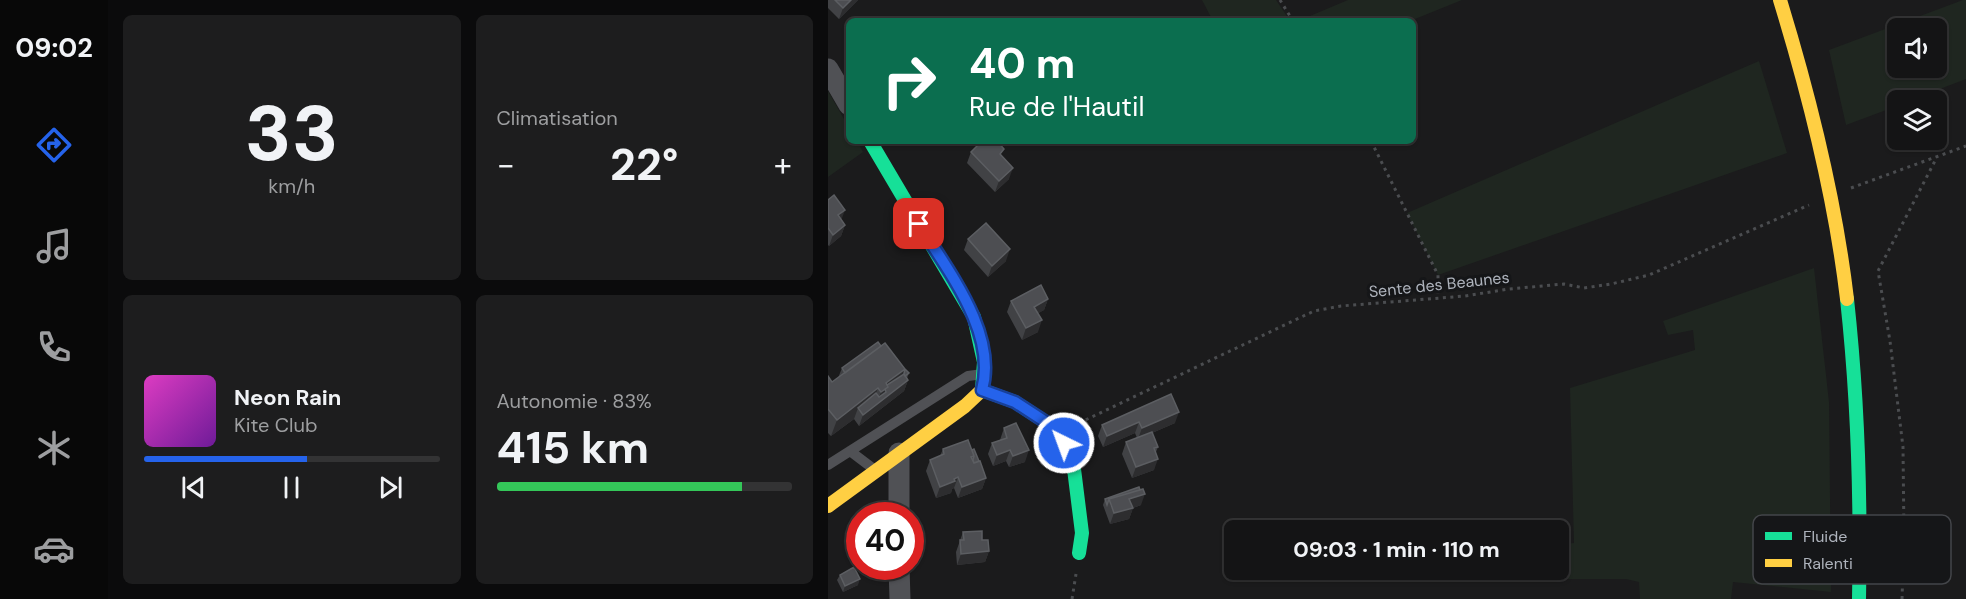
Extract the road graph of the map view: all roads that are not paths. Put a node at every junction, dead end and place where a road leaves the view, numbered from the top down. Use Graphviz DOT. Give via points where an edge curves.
graph roads {
  1 [pos="1780,0"];
  2 [pos="828,69"];
  3 [pos="846,100"];
  4 [pos="872,144"];
  5 [pos="987,374"];
  6 [pos="982,390"];
  7 [pos="850,451"];
  8 [pos="899,453"];
  9 [pos="828,465"];
  10 [pos="875,470"];
  11 [pos="899,502"];
  12 [pos="828,506"];
  13 [pos="1862,515"];
  14 [pos="1079,554"];
  15 [pos="899,580"];
  16 [pos="1860,584"];
  17 [pos="900,599"];
  18 [pos="1859,599"];
  1 -- 13 [label="street" via="1831,196 1850,319"];
  2 -- 3 [label="street"];
  4 -- 5 [label="street" via="974,317"];
  5 -- 6 [label="street"];
  5 -- 7 [label="lane" via="968,376"];
  6 -- 8 [label="street"];
  6 -- 14 [label="street" via="1015,402 1058,430 1074,468 1082,533"];
  7 -- 9 [label="lane"];
  7 -- 10 [label="lane"];
  8 -- 10 [label="street"];
  8 -- 11 [label="street"];
  10 -- 12 [label="street"];
  15 -- 17 [label="street"];
  16 -- 18 [label="street"];
}
